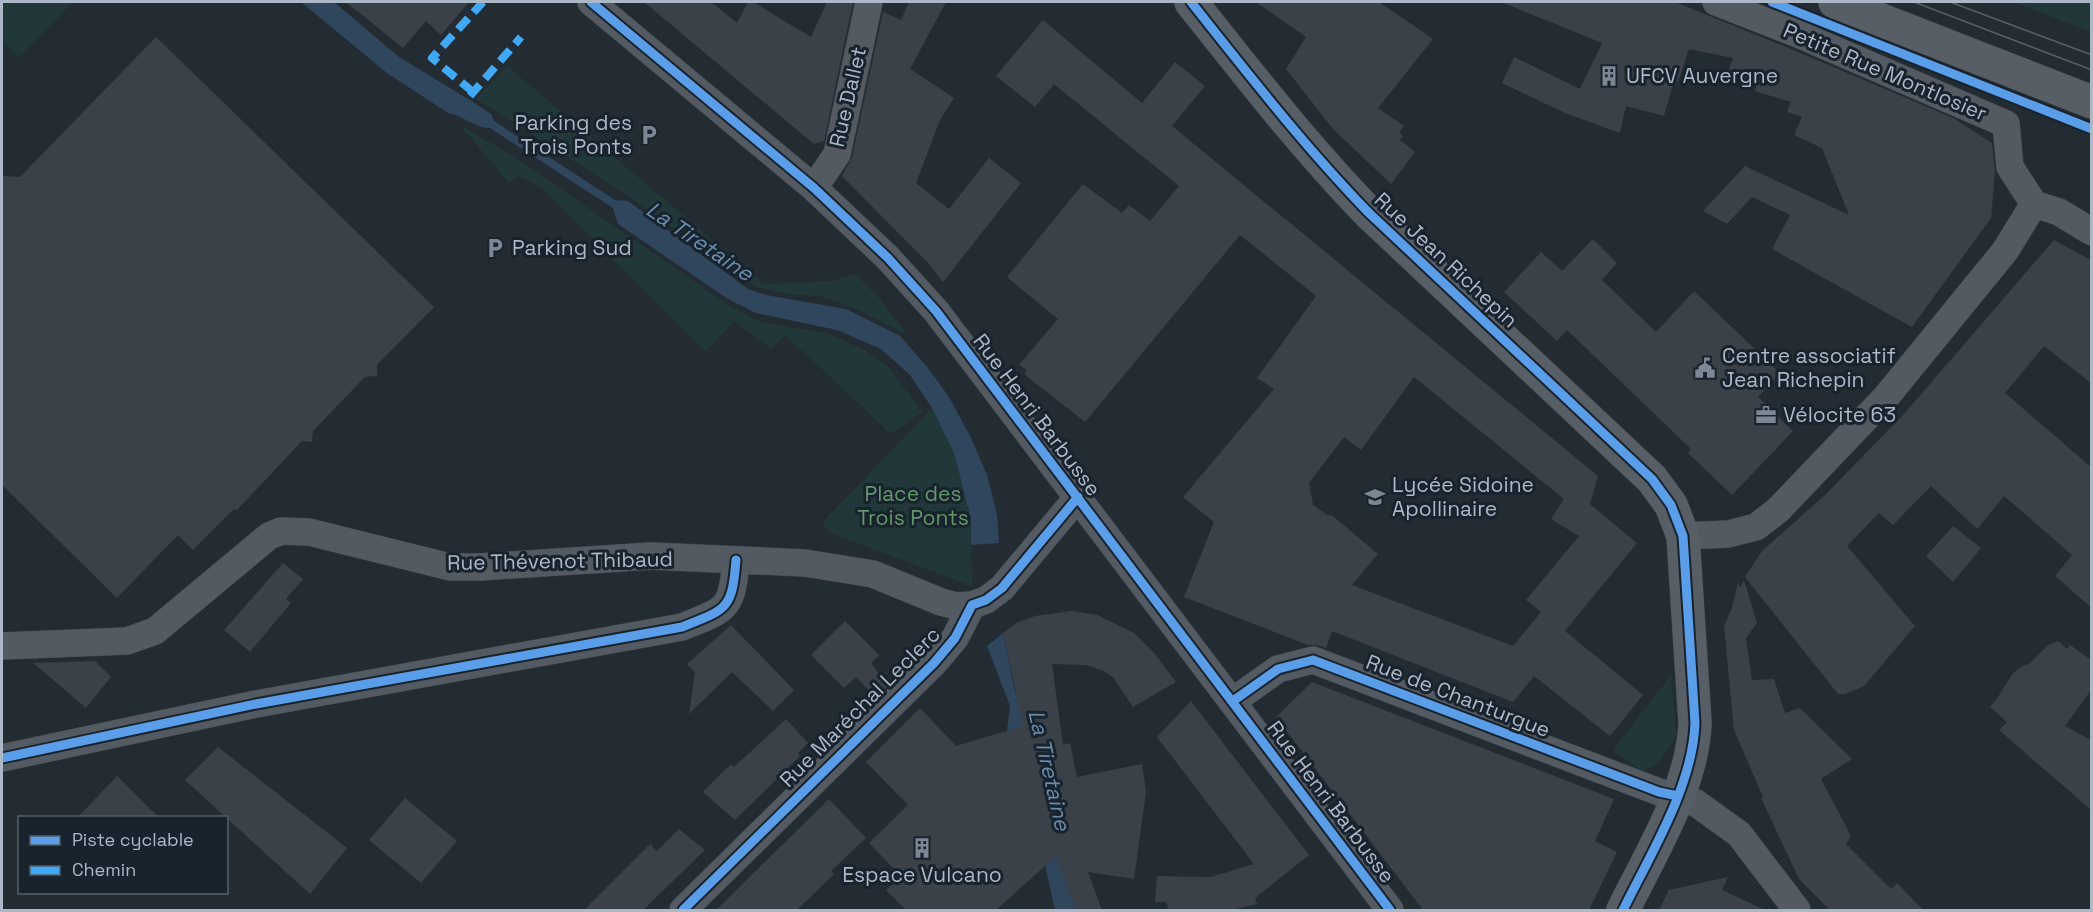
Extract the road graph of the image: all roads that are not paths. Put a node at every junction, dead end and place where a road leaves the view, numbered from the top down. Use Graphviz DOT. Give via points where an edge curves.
graph roads {
  1 [pos="591,2"];
  2 [pos="869,2"];
  3 [pos="1191,2"];
  4 [pos="1716,2"];
  5 [pos="1835,2"];
  6 [pos="2091,102"];
  7 [pos="814,188"];
  8 [pos="2034,204"];
  9 [pos="2091,232"];
  10 [pos="1078,497"];
  11 [pos="1683,536"];
  12 [pos="732,560"];
  13 [pos="972,605"];
  14 [pos="2,646"];
  15 [pos="1233,701"];
  16 [pos="2,758"];
  17 [pos="1678,796"];
  18 [pos="683,910"];
  19 [pos="1390,910"];
  20 [pos="1623,910"];
  21 [pos="1797,910"];
  1 -- 7 [label="street, Rue Henri Barbusse"];
  2 -- 7 [label="street, Rue Dallet" via="837,154"];
  3 -- 11 [label="street, Rue Jean Richepin" via="1338,181 1652,479 1671,506"];
  4 -- 8 [label="street, Petite Rue Montlosier" via="2007,124 2010,167"];
  5 -- 6 [label="street"];
  7 -- 10 [label="street, Rue Henri Barbusse" via="888,258 936,311"];
  8 -- 9 [label="street" via="2059,212"];
  8 -- 11 [label="street" via="2005,250 1886,397 1778,510 1756,527 1728,534"];
  10 -- 13 [label="street" via="1002,588"];
  10 -- 15 [label="street, Rue Henri Barbusse"];
  11 -- 17 [label="street, Rue Jean Richepin" via="1695,723 1694,743"];
  12 -- 13 [label="street, Rue Thévenot Thibaud" via="805,563 873,574 940,602"];
  12 -- 14 [label="street, Rue Thévenot Thibaud" via="651,556 450,567 309,532 281,531 269,536 155,631 127,641"];
  12 -- 16 [label="street" via="734,585 730,601 717,613 682,627 256,704"];
  13 -- 18 [label="street, Rue Maréchal Leclerc" via="955,638 934,663"];
  15 -- 17 [label="street, Rue de Chanturgue" via="1278,669 1313,660"];
  15 -- 19 [label="street, Rue Henri Barbusse"];
  17 -- 20 [label="street, Rue Jean Richepin"];
  17 -- 21 [label="street, Rue de Chanturgue" via="1696,803 1739,834"];
}
